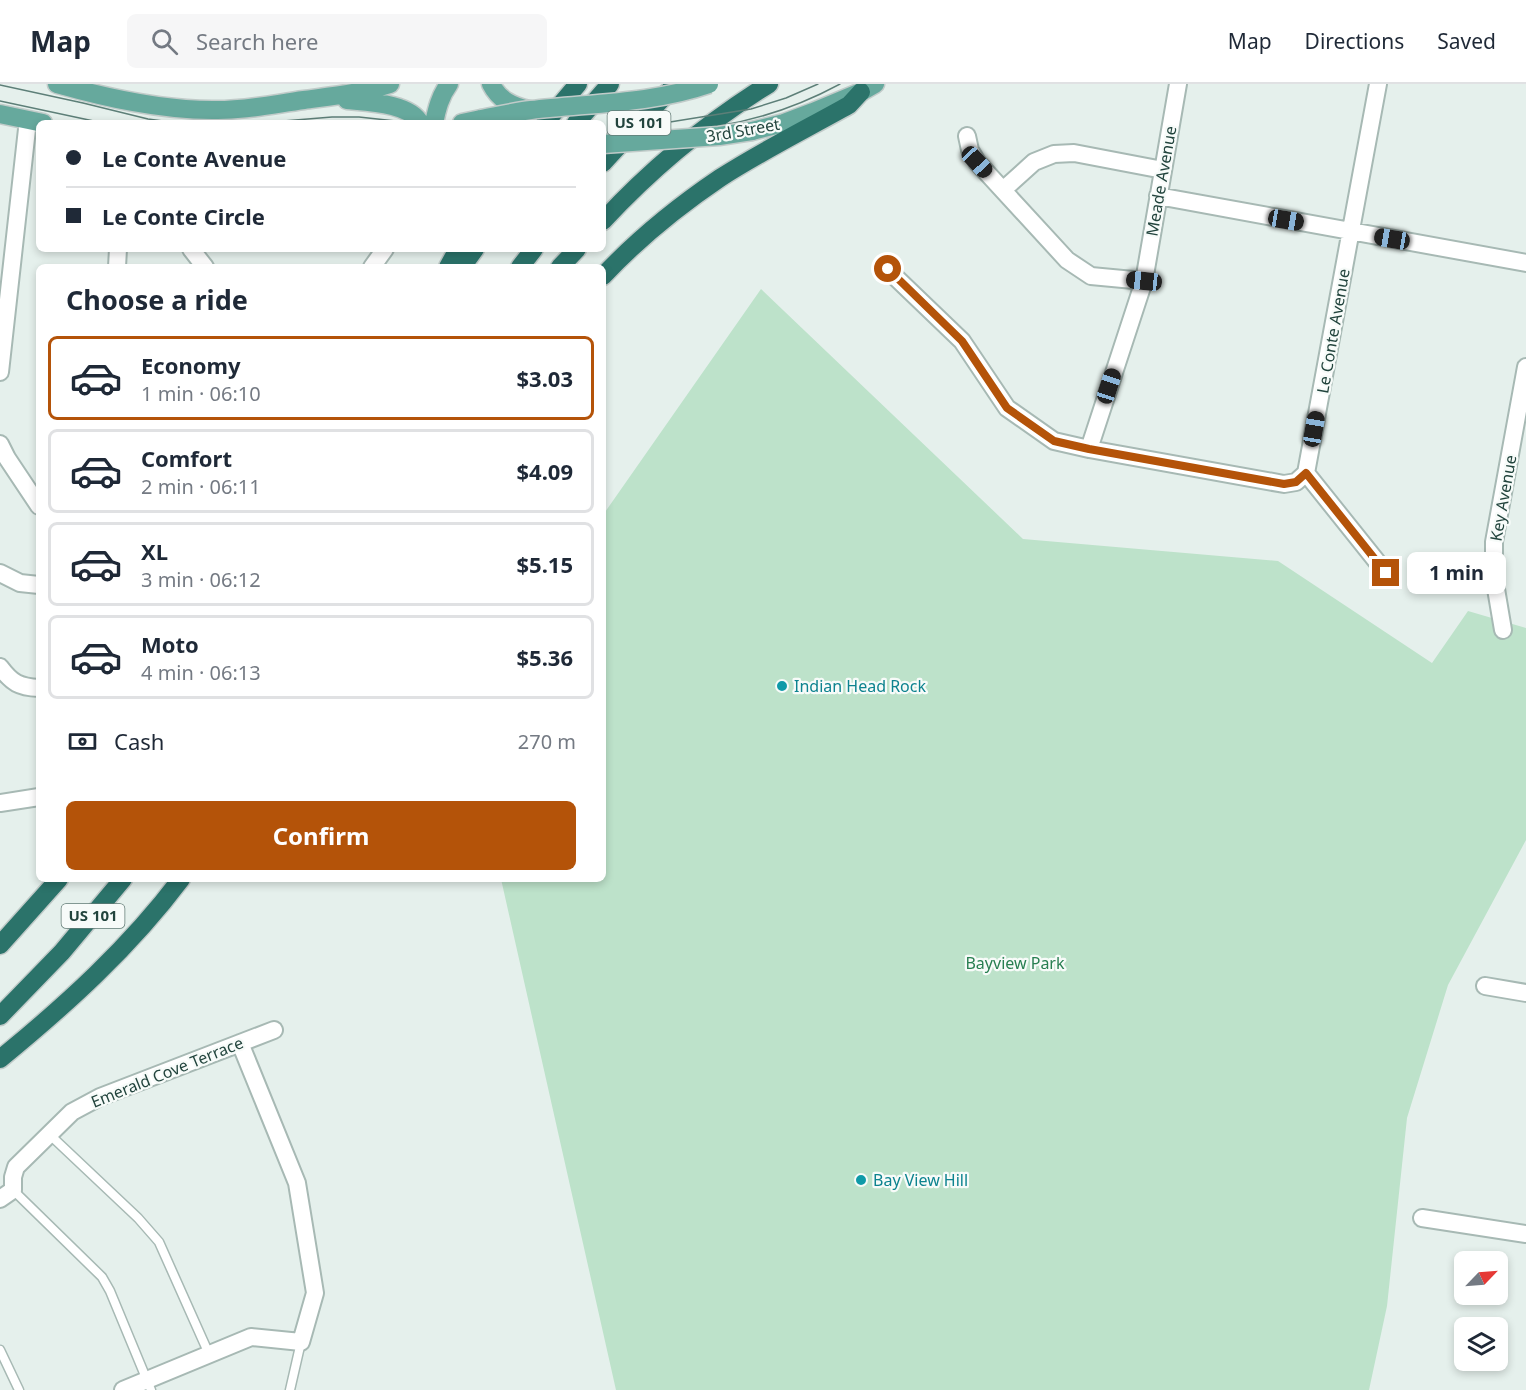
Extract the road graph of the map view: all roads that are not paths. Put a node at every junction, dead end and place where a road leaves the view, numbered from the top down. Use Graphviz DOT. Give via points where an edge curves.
graph roads {
  1 [pos="57,84"];
  2 [pos="390,84"];
  3 [pos="449,84"];
  4 [pos="578,84"];
  5 [pos="610,84"];
  6 [pos="676,84"];
  7 [pos="708,84"];
  8 [pos="769,84"];
  9 [pos="1178,84"];
  10 [pos="1378,84"];
  11 [pos="868,88"];
  12 [pos="496,91"];
  13 [pos="315,98"];
  14 [pos="529,110"];
  15 [pos="0,114"];
  16 [pos="419,120"];
  17 [pos="435,120"];
  18 [pos="476,120"];
  19 [pos="548,120"];
  20 [pos="579,120"];
  21 [pos="35,121"];
  22 [pos="967,136"];
  23 [pos="606,144"];
  24 [pos="606,160"];
  25 [pos="1162,170"];
  26 [pos="1003,190"];
  27 [pos="1158,196"];
  28 [pos="606,218"];
  29 [pos="1351,231"];
  30 [pos="192,252"];
  31 [pos="532,252"];
  32 [pos="574,252"];
  33 [pos="1526,263"];
  34 [pos="202,264"];
  35 [pos="522,264"];
  36 [pos="563,264"];
  37 [pos="888,269"];
  38 [pos="606,273"];
  39 [pos="1144,281"];
  40 [pos="1526,367"];
  41 [pos="0,372"];
  42 [pos="0,444"];
  43 [pos="1089,449"];
  44 [pos="1306,473"];
  45 [pos="36,502"];
  46 [pos="0,573"];
  47 [pos="1386,573"];
  48 [pos="36,585"];
  49 [pos="1503,630"];
  50 [pos="0,668"];
  51 [pos="36,688"];
  52 [pos="36,797"];
  53 [pos="0,803"];
  54 [pos="55,882"];
  55 [pos="120,882"];
  56 [pos="179,882"];
  57 [pos="0,945"];
  58 [pos="1485,986"];
  59 [pos="1526,993"];
  60 [pos="0,1016"];
  61 [pos="273,1030"];
  62 [pos="240,1043"];
  63 [pos="0,1059"];
  64 [pos="49,1134"];
  65 [pos="7,1195"];
  66 [pos="1422,1218"];
  67 [pos="1526,1234"];
  68 [pos="301,1342"];
  69 [pos="0,1350"];
  70 [pos="209,1354"];
  71 [pos="149,1385"];
  72 [pos="19,1390"];
  73 [pos="123,1390"];
  74 [pos="290,1390"];
  1 -- 13 [label="main road" via="187,109 242,108"];
  2 -- 13 [label="main road"];
  3 -- 17 [label="main road" via="439,101"];
  4 -- 19 [label="highway"];
  5 -- 20 [label="highway, US 101"];
  6 -- 24 [label="highway, US 101"];
  7 -- 14 [label="main road, bridge" via="658,97"];
  8 -- 28 [label="highway" via="672,154"];
  9 -- 25 [label="street, Meade Avenue"];
  10 -- 29 [label="street, Le Conte Avenue"];
  11 -- 23 [label="main road, 3rd Street, bridge" via="784,123 752,131"];
  11 -- 38 [label="highway" via="849,105 689,200 654,226"];
  12 -- 14 [label="main road" via="509,103"];
  13 -- 16 [label="main road" via="397,107"];
  14 -- 18 [label="main road, bridge"];
  15 -- 21 [label="main road"];
  21 -- 41 [label="street"];
  22 -- 26 [label="street" via="977,162"];
  25 -- 26 [label="street" via="1074,153 1054,154 1034,162"];
  25 -- 27 [label="street, Meade Avenue"];
  26 -- 39 [label="street" via="1067,260 1091,276"];
  27 -- 29 [label="street"];
  27 -- 39 [label="street, Meade Avenue"];
  29 -- 33 [label="street"];
  29 -- 44 [label="street, Le Conte Avenue"];
  30 -- 34 [label="street"];
  31 -- 35 [label="highway"];
  32 -- 36 [label="highway"];
  37 -- 43 [label="street" via="962,341 1007,408 1054,441"];
  39 -- 43 [label="street, Meade Avenue"];
  40 -- 49 [label="street, Key Avenue" via="1494,543 1494,577"];
  42 -- 45 [label="street"];
  43 -- 44 [label="street" via="1284,484 1296,482"];
  44 -- 47 [label="street"];
  46 -- 48 [label="street" via="20,583"];
  50 -- 51 [label="street" via="16,684"];
  52 -- 53 [label="street"];
  54 -- 57 [label="highway, US 101"];
  55 -- 60 [label="highway, US 101" via="62,952"];
  56 -- 63 [label="highway" via="122,948"];
  58 -- 59 [label="street"];
  61 -- 62 [label="street, Emerald Cove Terrace"];
  62 -- 64 [label="street, Emerald Cove Terrace" via="100,1097 72,1112"];
  62 -- 68 [label="street" via="297,1183 315,1293"];
  64 -- 65 [label="street, Emerald Cove Terrace" via="16,1167"];
  64 -- 70 [label="lane" via="159,1242"];
  65 -- 71 [label="lane" via="102,1277"];
  66 -- 67 [label="street"];
  68 -- 70 [label="street" via="251,1336"];
  68 -- 74 [label="lane"];
  69 -- 72 [label="lane"];
  70 -- 71 [label="street"];
  71 -- 73 [label="street"];
}
